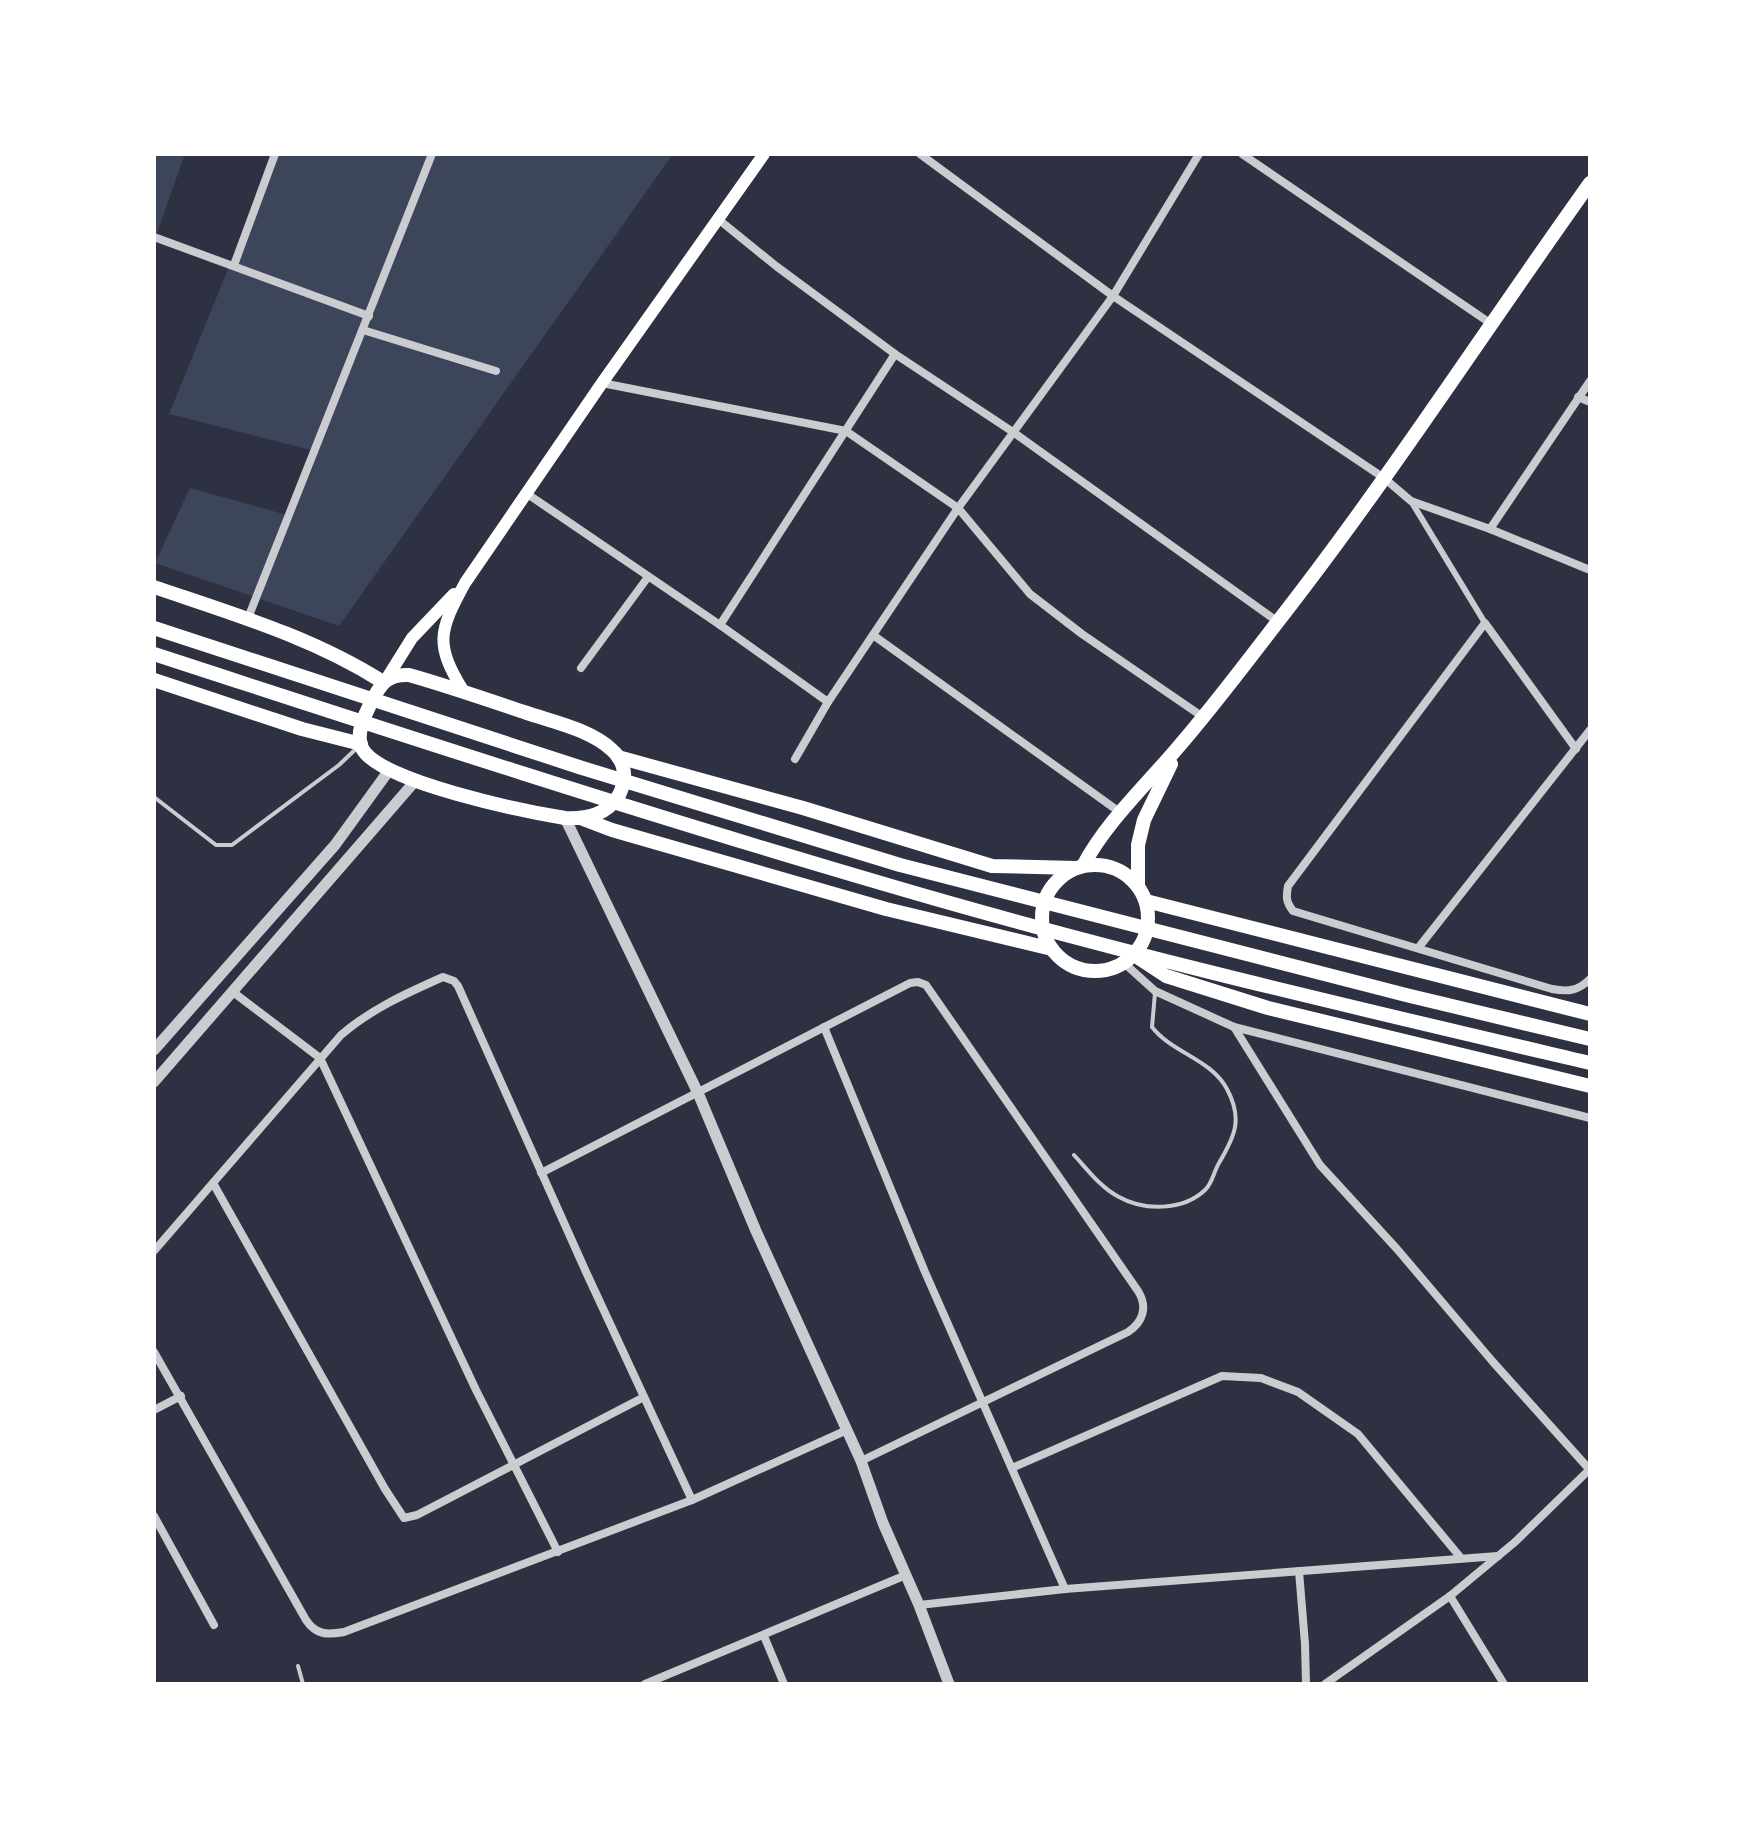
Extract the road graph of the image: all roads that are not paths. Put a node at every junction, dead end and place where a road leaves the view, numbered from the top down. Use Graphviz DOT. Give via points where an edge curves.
graph roads {
  1 [pos="275,154"];
  2 [pos="432,154"];
  3 [pos="764,154"];
  4 [pos="920,154"];
  5 [pos="1199,154"];
  6 [pos="1242,154"];
  7 [pos="1590,183"];
  8 [pos="718,219"];
  9 [pos="154,237"];
  10 [pos="234,265"];
  11 [pos="1113,296"];
  12 [pos="369,316"];
  13 [pos="1490,323"];
  14 [pos="363,330"];
  15 [pos="895,354"];
  16 [pos="496,371"];
  17 [pos="1590,381"];
  18 [pos="602,383"];
  19 [pos="1578,397"];
  20 [pos="1590,402"];
  21 [pos="846,431"];
  22 [pos="1013,432"];
  23 [pos="1384,478"];
  24 [pos="526,493"];
  25 [pos="1411,501"];
  26 [pos="958,508"];
  27 [pos="1490,529"];
  28 [pos="1590,570"];
  29 [pos="648,577"];
  30 [pos="465,583"];
  31 [pos="154,587"];
  32 [pos="248,618"];
  33 [pos="1278,622"];
  34 [pos="1485,623"];
  35 [pos="720,625"];
  36 [pos="154,628"];
  37 [pos="873,635"];
  38 [pos="154,654"];
  39 [pos="581,668"];
  40 [pos="154,680"];
  41 [pos="385,680"];
  42 [pos="464,692"];
  43 [pos="828,702"];
  44 [pos="1203,717"];
  45 [pos="1589,733"];
  46 [pos="361,744"];
  47 [pos="1180,746"];
  48 [pos="1576,749"];
  49 [pos="618,757"];
  50 [pos="795,759"];
  51 [pos="390,769"];
  52 [pos="416,780"];
  53 [pos="154,797"];
  54 [pos="1121,813"];
  55 [pos="565,818"];
  56 [pos="582,818"];
  57 [pos="1079,867"];
  58 [pos="1138,886"];
  59 [pos="1146,901"];
  60 [pos="1419,947"];
  61 [pos="1052,949"];
  62 [pos="1129,959"];
  63 [pos="1590,979"];
  64 [pos="1155,991"];
  65 [pos="233,992"];
  66 [pos="1590,1014"];
  67 [pos="824,1027"];
  68 [pos="1234,1027"];
  69 [pos="1590,1039"];
  70 [pos="154,1050"];
  71 [pos="320,1058"];
  72 [pos="1590,1063"];
  73 [pos="154,1082"];
  74 [pos="1590,1086"];
  75 [pos="698,1093"];
  76 [pos="1590,1118"];
  77 [pos="1074,1155"];
  78 [pos="541,1173"];
  79 [pos="213,1183"];
  80 [pos="154,1251"];
  81 [pos="154,1352"];
  82 [pos="181,1396"];
  83 [pos="644,1397"];
  84 [pos="983,1400"];
  85 [pos="154,1410"];
  86 [pos="847,1430"];
  87 [pos="861,1461"];
  88 [pos="514,1464"];
  89 [pos="1012,1468"];
  90 [pos="1590,1469"];
  91 [pos="692,1500"];
  92 [pos="154,1516"];
  93 [pos="558,1552"];
  94 [pos="1498,1556"];
  95 [pos="1461,1558"];
  96 [pos="1299,1571"];
  97 [pos="906,1575"];
  98 [pos="1065,1589"];
  99 [pos="1450,1596"];
  100 [pos="919,1605"];
  101 [pos="214,1625"];
  102 [pos="764,1636"];
  103 [pos="298,1666"];
  104 [pos="303,1684"];
  105 [pos="645,1684"];
  106 [pos="784,1684"];
  107 [pos="949,1684"];
  108 [pos="1306,1684"];
  109 [pos="1326,1684"];
  110 [pos="1504,1684"];
  1 -- 10 [label="street"];
  2 -- 12 [label="street"];
  3 -- 8 [label="main road"];
  4 -- 11 [label="street"];
  5 -- 11 [label="street"];
  6 -- 13 [label="street"];
  7 -- 13 [label="main road"];
  8 -- 15 [label="street"];
  8 -- 18 [label="main road"];
  9 -- 10 [label="street"];
  10 -- 12 [label="street"];
  11 -- 22 [label="street"];
  11 -- 23 [label="street"];
  12 -- 14 [label="street"];
  13 -- 23 [label="main road"];
  14 -- 16 [label="street"];
  14 -- 32 [label="street"];
  15 -- 21 [label="street"];
  15 -- 22 [label="street"];
  17 -- 19 [label="street"];
  18 -- 21 [label="street"];
  18 -- 24 [label="main road"];
  19 -- 20 [label="street"];
  19 -- 27 [label="street"];
  21 -- 26 [label="street"];
  21 -- 35 [label="street"];
  22 -- 26 [label="street"];
  22 -- 33 [label="street"];
  23 -- 25 [label="street"];
  23 -- 33 [label="main road"];
  24 -- 29 [label="street"];
  24 -- 30 [label="main road"];
  25 -- 27 [label="street"];
  25 -- 34 [label="street"];
  26 -- 37 [label="street"];
  26 -- 44 [label="street" via="1030,594"];
  27 -- 28 [label="street"];
  29 -- 35 [label="street"];
  29 -- 39 [label="street"];
  30 -- 41 [label="main road" via="412,638"];
  30 -- 42 [label="main road" via="442,639 446,661"];
  31 -- 32 [label="main road"];
  32 -- 41 [label="main road"];
  33 -- 44 [label="main road"];
  34 -- 48 [label="street"];
  34 -- 60 [label="street" via="1288,886 1287,904 1293,911"];
  35 -- 43 [label="street"];
  36 -- 69 [label="main road" via="900,865"];
  37 -- 43 [label="street"];
  37 -- 54 [label="street"];
  38 -- 72 [label="main road" via="893,887 1283,991"];
  40 -- 46 [label="main road"];
  41 -- 42 [label="main road" via="409,675"];
  41 -- 46 [label="main road" via="365,716"];
  42 -- 49 [label="main road" via="587,735"];
  43 -- 50 [label="street"];
  44 -- 47 [label="main road"];
  45 -- 48 [label="street"];
  46 -- 51 [label="main road"];
  46 -- 53 [label="lane" via="232,845 216,845"];
  47 -- 54 [label="main road"];
  47 -- 58 [label="main road" via="1144,820"];
  48 -- 60 [label="street"];
  49 -- 56 [label="main road" via="624,774 618,796 604,812"];
  49 -- 57 [label="main road" via="992,866"];
  51 -- 52 [label="main road"];
  51 -- 70 [label="street" via="335,845"];
  52 -- 55 [label="main road" via="489,804"];
  52 -- 65 [label="street"];
  54 -- 57 [label="main road"];
  55 -- 56 [label="main road"];
  55 -- 75 [label="street"];
  56 -- 61 [label="main road" via="886,909"];
  57 -- 58 [label="main road" via="1114,868"];
  57 -- 61 [label="main road" via="1059,878 1047,894 1042,913"];
  58 -- 59 [label="main road"];
  59 -- 62 [label="main road" via="1147,930"];
  59 -- 66 [label="main road"];
  60 -- 63 [label="street" via="1562,991 1580,988"];
  61 -- 62 [label="main road" via="1085,970 1099,971"];
  62 -- 64 [label="street"];
  62 -- 74 [label="main road" via="1268,1008"];
  64 -- 68 [label="street"];
  64 -- 77 [label="lane" via="1152,1027 1226,1087 1237,1114 1234,1139 1206,1189 1181,1205 1151,1207 1119,1198"];
  65 -- 71 [label="street"];
  65 -- 73 [label="street"];
  67 -- 75 [label="street"];
  67 -- 84 [label="street"];
  67 -- 84 [label="street" via="910,983 926,985 1143,1298 1140,1323 1128,1332"];
  68 -- 76 [label="street"];
  68 -- 90 [label="street" via="1320,1165"];
  71 -- 78 [label="street" via="367,1016 449,978 458,986"];
  71 -- 79 [label="street"];
  71 -- 88 [label="street"];
  75 -- 78 [label="street"];
  75 -- 86 [label="street"];
  78 -- 83 [label="street"];
  79 -- 80 [label="street"];
  79 -- 88 [label="street" via="402,1516 413,1517"];
  81 -- 82 [label="street"];
  82 -- 85 [label="street"];
  82 -- 93 [label="street" via="317,1632 344,1632"];
  83 -- 88 [label="street"];
  83 -- 91 [label="street"];
  84 -- 87 [label="street"];
  84 -- 89 [label="street"];
  86 -- 87 [label="street"];
  86 -- 91 [label="street"];
  87 -- 97 [label="street"];
  88 -- 93 [label="street"];
  89 -- 95 [label="street" via="1222,1376 1261,1378 1298,1392 1358,1434"];
  89 -- 98 [label="street"];
  90 -- 94 [label="street"];
  91 -- 93 [label="street"];
  92 -- 101 [label="street"];
  94 -- 95 [label="street"];
  94 -- 99 [label="street"];
  95 -- 96 [label="street"];
  96 -- 98 [label="street"];
  96 -- 108 [label="street"];
  97 -- 100 [label="street"];
  97 -- 102 [label="street"];
  98 -- 100 [label="street"];
  99 -- 109 [label="street"];
  99 -- 110 [label="street"];
  100 -- 107 [label="street"];
  102 -- 105 [label="street"];
  102 -- 106 [label="street"];
  103 -- 104 [label="lane"];
}
